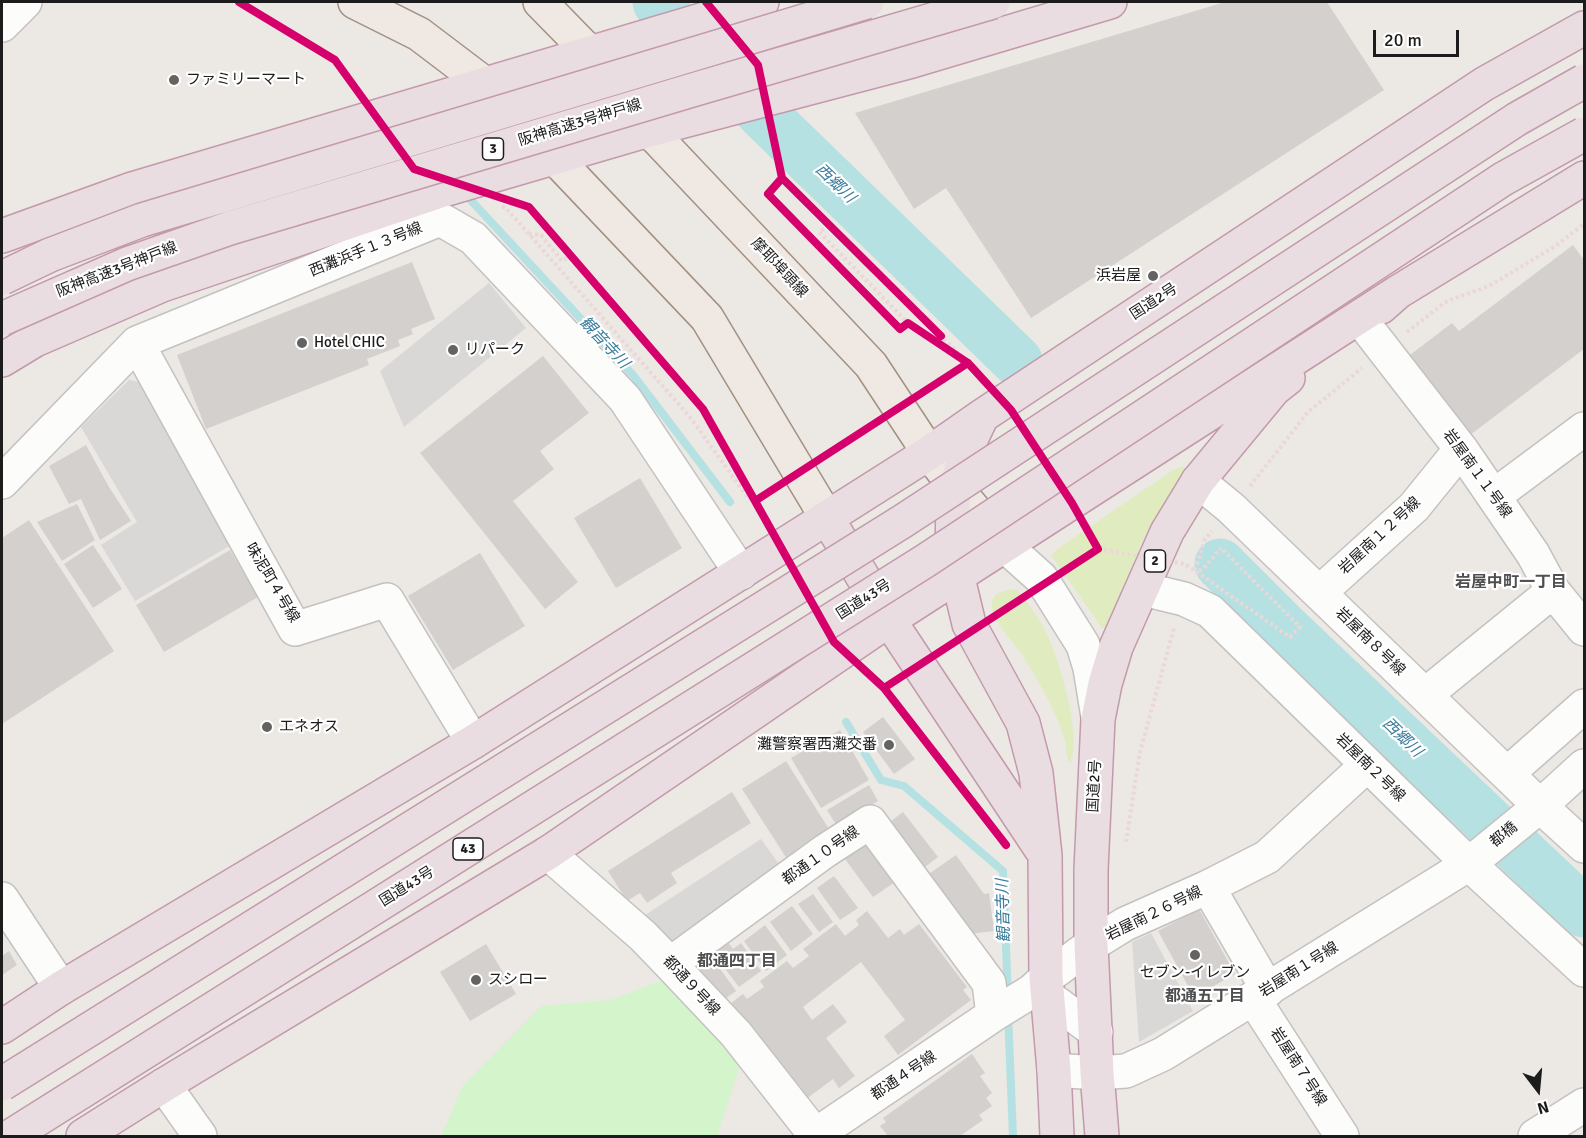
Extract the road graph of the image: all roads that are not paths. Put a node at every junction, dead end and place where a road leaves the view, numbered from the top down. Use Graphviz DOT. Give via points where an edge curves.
graph roads {
  1 [pos="25,2"];
  2 [pos="355,2"];
  3 [pos="540,2"];
  4 [pos="762,2"];
  5 [pos="867,2"];
  6 [pos="993,2"];
  7 [pos="1110,2"];
  8 [pos="717,11"];
  9 [pos="2,24"];
  10 [pos="1584,28"];
  11 [pos="589,52"];
  12 [pos="1584,81"];
  13 [pos="485,84"];
  14 [pos="649,130"];
  15 [pos="1584,134"];
  16 [pos="555,157"];
  17 [pos="1584,178"];
  18 [pos="2,236"];
  19 [pos="2,278"];
  20 [pos="1398,292"];
  21 [pos="2,319"];
  22 [pos="1364,324"];
  23 [pos="137,343"];
  24 [pos="2,360"];
  25 [pos="982,416"];
  26 [pos="1584,429"];
  27 [pos="1461,448"];
  28 [pos="929,453"];
  29 [pos="4,471"];
  30 [pos="1197,481"];
  31 [pos="956,488"];
  32 [pos="1494,496"];
  33 [pos="827,518"];
  34 [pos="1004,545"];
  35 [pos="741,573"];
  36 [pos="956,576"];
  37 [pos="1143,589"];
  38 [pos="1553,591"];
  39 [pos="1319,593"];
  40 [pos="889,620"];
  41 [pos="1584,629"];
  42 [pos="1425,695"];
  43 [pos="1584,706"];
  44 [pos="1098,719"];
  45 [pos="473,742"];
  46 [pos="1367,765"];
  47 [pos="1584,766"];
  48 [pos="1507,774"];
  49 [pos="1540,806"];
  50 [pos="1584,846"];
  51 [pos="548,853"];
  52 [pos="1044,855"];
  53 [pos="1469,864"];
  54 [pos="1208,887"];
  55 [pos="2,899"];
  56 [pos="1091,945"];
  57 [pos="670,964"];
  58 [pos="1584,970"];
  59 [pos="61,988"];
  60 [pos="1261,994"];
  61 [pos="1026,997"];
  62 [pos="2,1027"];
  63 [pos="1096,1032"];
  64 [pos="1054,1070"];
  65 [pos="1097,1073"];
  66 [pos="2,1084"];
  67 [pos="164,1085"];
  68 [pos="1584,1105"];
  69 [pos="815,1136"];
  70 [pos="10,1137"];
  71 [pos="83,1137"];
  72 [pos="200,1137"];
  73 [pos="1057,1137"];
  74 [pos="1102,1137"];
  75 [pos="1342,1137"];
  76 [pos="1535,1137"];
  1 -- 9 [label="street"];
  2 -- 13 [label="main road" via="419,34"];
  3 -- 11 [label="main road, 摩耶埠頭線"];
  4 -- 8 [label="highway"];
  5 -- 19 [label="highway, 3, bridge" via="142,220"];
  6 -- 21 [label="highway, 阪神高速3号神戸線 / 3, bridge" via="230,228 127,264"];
  7 -- 14 [label="highway" via="912,61 775,91"];
  8 -- 11 [label="highway"];
  10 -- 25 [label="highway, 国道2号" via="1484,84"];
  11 -- 13 [label="highway"];
  11 -- 14 [label="main road, 摩耶埠頭線"];
  12 -- 66 [label="highway, bridge" via="1517,119 903,521"];
  13 -- 16 [label="main road"];
  13 -- 18 [label="highway" via="132,189"];
  14 -- 16 [label="highway"];
  14 -- 28 [label="main road, 摩耶埠頭線" via="871,365"];
  15 -- 70 [label="highway, 国道43号 / 43, bridge" via="1503,179 925,561"];
  16 -- 24 [label="highway" via="437,192 162,285 35,340"];
  16 -- 33 [label="main road" via="707,318"];
  17 -- 20 [label="highway, 国道2号 / 2"];
  20 -- 22 [label="highway, 国道2号 / 2"];
  20 -- 34 [label="highway, 国道2号 / 2"];
  22 -- 27 [label="street, 岩屋南１１号線"];
  22 -- 30 [label="highway, 国道2号 / 2" via="1274,389"];
  23 -- 29 [label="street, 西灘浜手１３号線"];
  23 -- 35 [label="street, 西灘浜手１３号線" via="440,219 474,238 625,399"];
  23 -- 45 [label="street, 味泥町４号線" via="295,628 387,600"];
  25 -- 28 [label="highway, 国道2号"];
  25 -- 31 [label="highway" via="966,450"];
  26 -- 32 [label="street"];
  27 -- 32 [label="street, 岩屋南１１号線"];
  27 -- 39 [label="street, 岩屋南１２号線" via="1414,507"];
  28 -- 31 [label="main road, 摩耶埠頭線"];
  28 -- 33 [label="highway, 国道2号"];
  30 -- 37 [label="highway, 国道2号 / 2" via="1167,532"];
  30 -- 39 [label="street, 岩屋南８号線" via="1231,508"];
  31 -- 34 [label="main road, 摩耶埠頭線"];
  31 -- 36 [label="highway" via="952,554"];
  32 -- 38 [label="street, 岩屋南１１号線"];
  33 -- 35 [label="highway, 国道2号"];
  33 -- 40 [label="highway"];
  34 -- 36 [label="highway, 国道2号 / 2"];
  34 -- 44 [label="street" via="1041,578 1083,645"];
  35 -- 45 [label="highway, 国道2号"];
  36 -- 40 [label="highway, 国道2号 / 2"];
  36 -- 52 [label="highway" via="969,624 1023,723 1036,773"];
  37 -- 44 [label="highway, 国道2号 / 2" via="1116,647"];
  37 -- 46 [label="street, 岩屋南２号線" via="1184,599 1210,611"];
  38 -- 41 [label="street, 岩屋南１１号線"];
  38 -- 42 [label="street"];
  39 -- 42 [label="street, 岩屋南８号線"];
  40 -- 51 [label="highway, 国道2号"];
  40 -- 52 [label="highway"];
  42 -- 48 [label="street, 岩屋南８号線"];
  43 -- 48 [label="street"];
  44 -- 56 [label="highway, 国道2号 / 2"];
  45 -- 59 [label="highway, 国道2号"];
  46 -- 53 [label="street, 岩屋南２号線"];
  46 -- 54 [label="street" via="1267,857"];
  47 -- 49 [label="street"];
  48 -- 49 [label="street, 岩屋南８号線"];
  49 -- 50 [label="street, 岩屋南８号線"];
  49 -- 53 [label="street, 都橋"];
  51 -- 57 [label="street, 都通９号線"];
  51 -- 67 [label="highway, 国道2号"];
  52 -- 61 [label="highway"];
  53 -- 58 [label="street, 岩屋南２号線"];
  53 -- 60 [label="street, 岩屋南１号線"];
  54 -- 56 [label="street, 岩屋南２６号線" via="1125,924"];
  54 -- 60 [label="street, 岩屋南２６号線"];
  55 -- 59 [label="street"];
  56 -- 61 [label="street, 岩屋南２６号線"];
  56 -- 63 [label="highway, 国道2号 / 2"];
  57 -- 61 [label="street, 都通１０号線" via="870,822 989,983"];
  57 -- 69 [label="street, 都通９号線" via="736,1034"];
  59 -- 62 [label="highway, 国道2号"];
  60 -- 65 [label="street, 岩屋南１号線" via="1163,1054 1126,1071"];
  60 -- 75 [label="street, 岩屋南７号線"];
  61 -- 63 [label="street"];
  61 -- 64 [label="highway"];
  61 -- 69 [label="street, 都通４号線"];
  63 -- 65 [label="highway, 国道2号 / 2"];
  64 -- 65 [label="street, 岩屋南１号線"];
  64 -- 73 [label="highway"];
  65 -- 74 [label="highway, 国道2号 / 2"];
  67 -- 71 [label="highway, 国道2号"];
  67 -- 72 [label="street"];
  68 -- 76 [label="street"];
}
